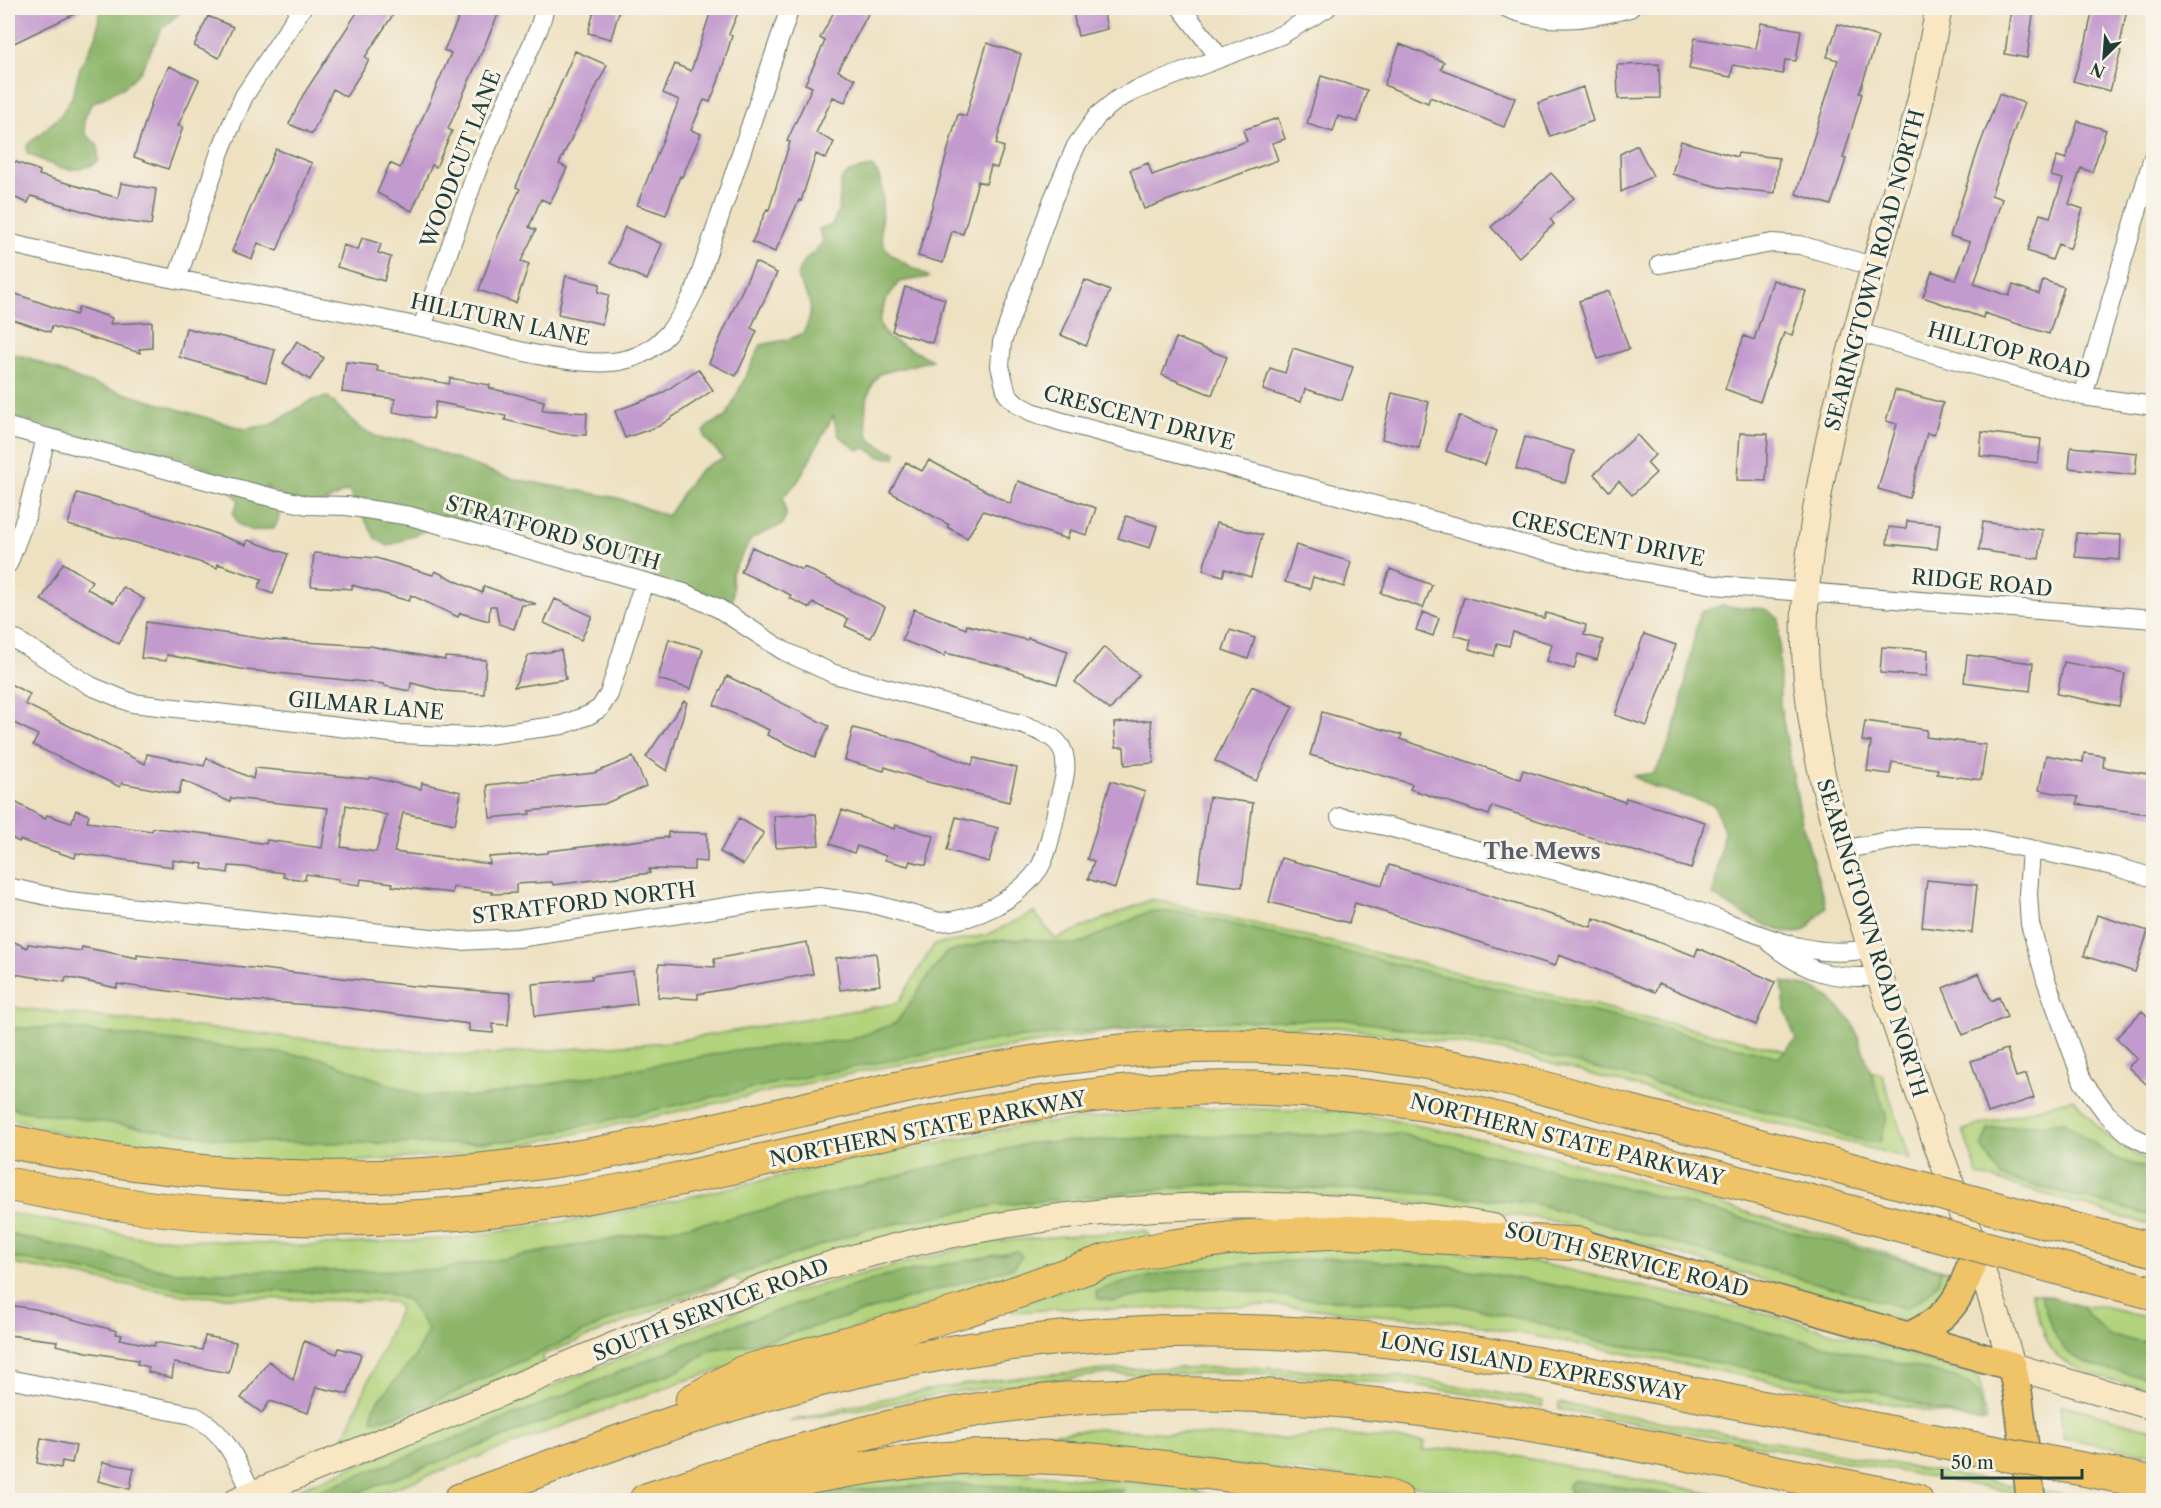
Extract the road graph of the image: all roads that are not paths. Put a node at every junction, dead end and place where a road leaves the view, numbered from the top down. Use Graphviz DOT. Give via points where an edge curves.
graph roads {
  1 [pos="302,8"];
  2 [pos="545,8"];
  3 [pos="790,8"];
  4 [pos="1181,8"];
  5 [pos="1327,8"];
  6 [pos="1507,8"];
  7 [pos="1630,8"];
  8 [pos="1939,8"];
  9 [pos="1220,58"];
  10 [pos="2154,153"];
  11 [pos="8,243"];
  12 [pos="1660,264"];
  13 [pos="1872,266"];
  14 [pos="177,279"];
  15 [pos="422,327"];
  16 [pos="1854,331"];
  17 [pos="2083,396"];
  18 [pos="2154,406"];
  19 [pos="8,427"];
  20 [pos="46,438"];
  21 [pos="8,564"];
  22 [pos="644,582"];
  23 [pos="1806,592"];
  24 [pos="2154,619"];
  25 [pos="8,635"];
  26 [pos="1062,749"];
  27 [pos="1340,817"];
  28 [pos="2031,849"];
  29 [pos="1841,850"];
  30 [pos="2154,878"];
  31 [pos="8,886"];
  32 [pos="1760,935"];
  33 [pos="1870,948"];
  34 [pos="1880,976"];
  35 [pos="14,1141"];
  36 [pos="2154,1147"];
  37 [pos="8,1184"];
  38 [pos="1581,1244"];
  39 [pos="2154,1250"];
  40 [pos="1976,1251"];
  41 [pos="2154,1293"];
  42 [pos="1910,1336"];
  43 [pos="2012,1366"];
  44 [pos="8,1379"];
  45 [pos="2154,1407"];
  46 [pos="625,1438"];
  47 [pos="2154,1483"];
  48 [pos="245,1497"];
  49 [pos="460,1500"];
  50 [pos="646,1500"];
  51 [pos="710,1500"];
  52 [pos="1397,1500"];
  53 [pos="1916,1500"];
  54 [pos="2031,1500"];
  1 -- 14 [label="street" via="244,96 221,149"];
  2 -- 15 [label="street, WOODCUT LANE" via="479,165"];
  3 -- 15 [label="street, HILLTURN LANE" via="695,290 684,314 667,336 649,350 625,360 589,363"];
  4 -- 9 [label="street"];
  5 -- 9 [label="street, CRESCENT DRIVE" via="1281,35"];
  6 -- 7 [label="street" via="1550,19 1600,16"];
  8 -- 13 [label="main road, SEARINGTOWN ROAD NORTH" via="1918,109"];
  9 -- 23 [label="street, CRESCENT DRIVE" via="1118,99 1098,115 1076,146 1002,342 1001,379 1007,394 1017,404 1059,421 1589,562 1714,585"];
  10 -- 17 [label="street"];
  11 -- 14 [label="street, HILLTURN LANE"];
  12 -- 13 [label="street" via="1772,243 1800,245"];
  13 -- 16 [label="main road, SEARINGTOWN ROAD NORTH"];
  14 -- 15 [label="street, HILLTURN LANE"];
  16 -- 17 [label="street, HILLTOP ROAD"];
  16 -- 23 [label="main road, SEARINGTOWN ROAD NORTH" via="1821,483"];
  17 -- 18 [label="street, HILLTOP ROAD"];
  19 -- 20 [label="street, STRATFORD SOUTH"];
  20 -- 21 [label="street" via="26,517"];
  20 -- 22 [label="street, STRATFORD SOUTH" via="262,495 410,516"];
  22 -- 25 [label="street, GILMAR LANE" via="617,672 600,708 562,725 474,737 399,734 132,703 92,686"];
  22 -- 26 [label="street, STRATFORD SOUTH" via="718,608 784,651 834,674 1024,725 1052,737"];
  23 -- 24 [label="street, RIDGE ROAD"];
  23 -- 29 [label="main road, SEARINGTOWN ROAD NORTH" via="1805,654 1812,724 1820,774"];
  26 -- 31 [label="street, STRATFORD NORTH" via="1066,769 1039,869 1009,898 950,922 819,896 518,938 460,941 69,901"];
  27 -- 32 [label="street" via="1682,906"];
  28 -- 29 [label="street" via="1943,835 1915,836"];
  28 -- 30 [label="street"];
  28 -- 36 [label="street" via="2030,924 2083,1082 2106,1113 2130,1135"];
  29 -- 33 [label="main road, SEARINGTOWN ROAD NORTH"];
  32 -- 33 [label="street" via="1826,953 1847,954"];
  32 -- 34 [label="street" via="1791,958 1830,976"];
  33 -- 34 [label="main road, SEARINGTOWN ROAD NORTH"];
  34 -- 40 [label="main road, SEARINGTOWN ROAD NORTH"];
  35 -- 39 [label="highway, NORTHERN STATE PARKWAY, bridge" via="129,1163 231,1174 332,1177 467,1171 602,1153 1065,1057 1232,1046 1338,1051 1461,1069 1540,1087"];
  37 -- 41 [label="highway, NORTHERN STATE PARKWAY, bridge" via="122,1204 225,1215 328,1219 466,1213 634,1188 1034,1104 1171,1089 1274,1088 1375,1097 1478,1114"];
  38 -- 42 [label="main road, SOUTH SERVICE ROAD"];
  38 -- 46 [label="highway" via="1340,1232 1230,1238 1136,1253 909,1328 744,1372"];
  38 -- 48 [label="main road, SOUTH SERVICE ROAD" via="1436,1218 1277,1206 1110,1211 973,1230 870,1254 743,1294"];
  40 -- 42 [label="main road" via="1955,1304 1934,1324"];
  40 -- 43 [label="main road, SEARINGTOWN ROAD NORTH"];
  42 -- 43 [label="main road, SOUTH SERVICE ROAD"];
  43 -- 45 [label="main road, SOUTH SERVICE ROAD"];
  43 -- 54 [label="main road"];
  44 -- 48 [label="street" via="192,1415 220,1435 234,1456"];
  46 -- 47 [label="highway, LONG ISLAND EXPRESSWAY, bridge" via="807,1382 905,1361 1085,1337 1221,1331 1355,1337 1467,1351"];
  46 -- 49 [label="highway, LONG ISLAND EXPRESSWAY"];
  50 -- 53 [label="highway" via="826,1444 953,1413 1087,1397 1201,1394 1293,1396 1428,1408"];
  51 -- 52 [label="highway" via="864,1467 969,1457 1110,1463 1384,1495"];
}
